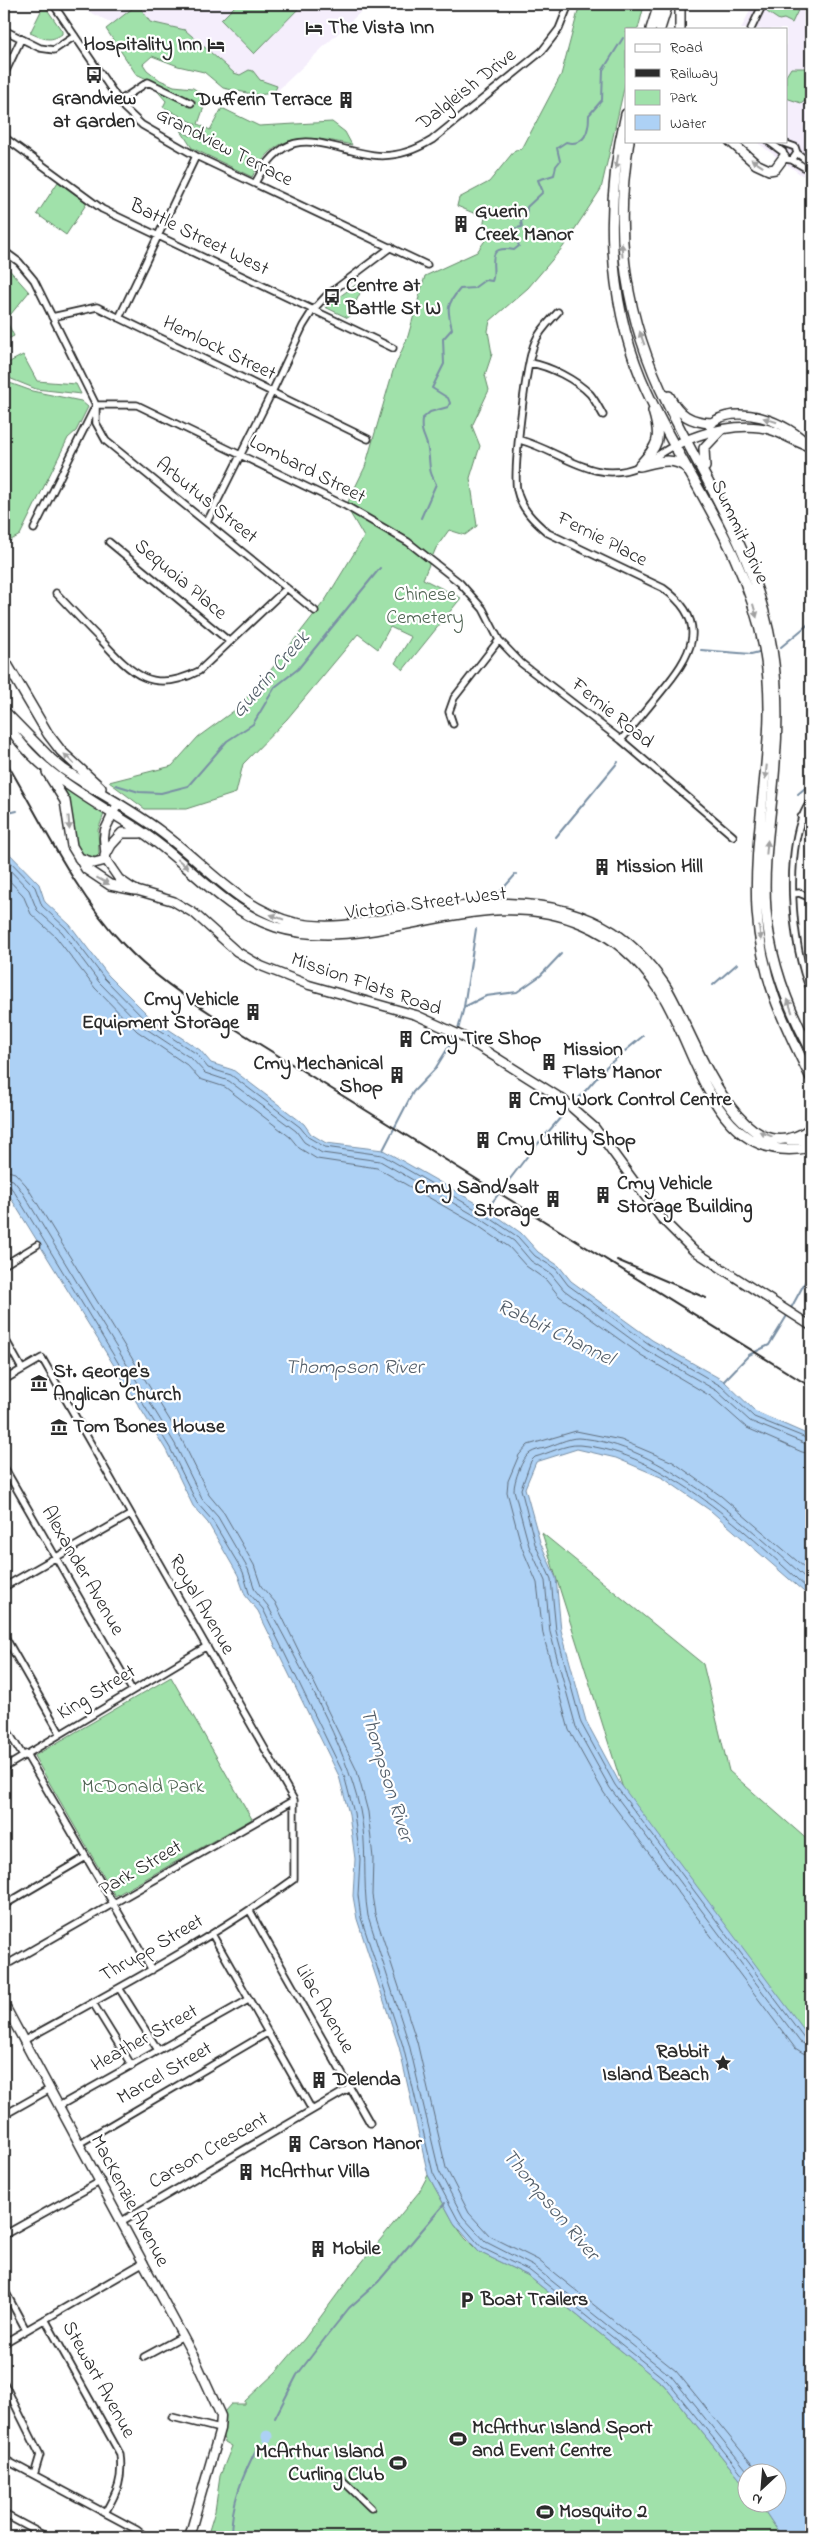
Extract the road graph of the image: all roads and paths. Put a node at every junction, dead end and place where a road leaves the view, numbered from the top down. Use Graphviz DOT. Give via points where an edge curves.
graph roads {
  1 [pos="53,4"];
  2 [pos="569,4"];
  3 [pos="659,4"];
  4 [pos="668,4"];
  5 [pos="680,4"];
  6 [pos="763,4"];
  7 [pos="652,28"];
  8 [pos="660,28"];
  9 [pos="680,28"];
  10 [pos="751,28"];
  11 [pos="4,30"];
  12 [pos="75,36"];
  13 [pos="22,39"];
  14 [pos="4,75"];
  15 [pos="119,100"];
  16 [pos="191,103"];
  17 [pos="625,120"];
  18 [pos="4,137"];
  19 [pos="629,142"];
  20 [pos="731,142"];
  21 [pos="769,142"];
  22 [pos="780,142"];
  23 [pos="788,146"];
  24 [pos="797,153"];
  25 [pos="196,156"];
  26 [pos="786,157"];
  27 [pos="811,164"];
  28 [pos="811,172"];
  29 [pos="255,183"];
  30 [pos="158,236"];
  31 [pos="391,247"];
  32 [pos="4,251"];
  33 [pos="428,265"];
  34 [pos="313,310"];
  35 [pos="558,312"];
  36 [pos="52,317"];
  37 [pos="119,318"];
  38 [pos="393,348"];
  39 [pos="530,363"];
  40 [pos="656,377"];
  41 [pos="641,379"];
  42 [pos="272,392"];
  43 [pos="96,405"];
  44 [pos="603,414"];
  45 [pos="712,423"];
  46 [pos="720,431"];
  47 [pos="700,433"];
  48 [pos="368,439"];
  49 [pos="520,440"];
  50 [pos="686,440"];
  51 [pos="676,444"];
  52 [pos="811,448"];
  53 [pos="241,455"];
  54 [pos="639,466"];
  55 [pos="691,471"];
  56 [pos="706,475"];
  57 [pos="207,522"];
  58 [pos="34,529"];
  59 [pos="109,542"];
  60 [pos="287,588"];
  61 [pos="56,593"];
  62 [pos="483,609"];
  63 [pos="316,611"];
  64 [pos="499,640"];
  65 [pos="230,642"];
  66 [pos="4,659"];
  67 [pos="4,711"];
  68 [pos="4,718"];
  69 [pos="453,724"];
  70 [pos="620,740"];
  71 [pos="41,764"];
  72 [pos="811,801"];
  73 [pos="118,803"];
  74 [pos="113,814"];
  75 [pos="801,817"];
  76 [pos="811,826"];
  77 [pos="145,834"];
  78 [pos="733,836"];
  79 [pos="79,858"];
  80 [pos="106,858"];
  81 [pos="136,890"];
  82 [pos="793,894"];
  83 [pos="811,898"];
  84 [pos="811,991"];
  85 [pos="811,1050"];
  86 [pos="803,1061"];
  87 [pos="811,1070"];
  88 [pos="811,1078"];
  89 [pos="811,1128"];
  90 [pos="786,1139"];
  91 [pos="811,1139"];
  92 [pos="811,1147"];
  93 [pos="37,1245"];
  94 [pos="4,1264"];
  95 [pos="811,1326"];
  96 [pos="4,1337"];
  97 [pos="22,1369"];
  98 [pos="4,1380"];
  99 [pos="4,1467"];
  100 [pos="130,1515"];
  101 [pos="55,1557"];
  102 [pos="4,1588"];
  103 [pos="4,1635"];
  104 [pos="207,1646"];
  105 [pos="132,1690"];
  106 [pos="4,1725"];
  107 [pos="60,1734"];
  108 [pos="24,1755"];
  109 [pos="4,1768"];
  110 [pos="294,1800"];
  111 [pos="86,1857"];
  112 [pos="294,1879"];
  113 [pos="112,1904"];
  114 [pos="4,1906"];
  115 [pos="250,1911"];
  116 [pos="212,1934"];
  117 [pos="4,1966"];
  118 [pos="152,1970"];
  119 [pos="119,1988"];
  120 [pos="248,2000"];
  121 [pos="93,2003"];
  122 [pos="4,2004"];
  123 [pos="267,2033"];
  124 [pos="23,2040"];
  125 [pos="158,2050"];
  126 [pos="132,2066"];
  127 [pos="350,2088"];
  128 [pos="50,2089"];
  129 [pos="59,2106"];
  130 [pos="312,2110"];
  131 [pos="4,2116"];
  132 [pos="370,2124"];
  133 [pos="80,2143"];
  134 [pos="101,2181"];
  135 [pos="122,2221"];
  136 [pos="4,2235"];
  137 [pos="144,2262"];
  138 [pos="4,2289"];
  139 [pos="46,2319"];
  140 [pos="26,2330"];
  141 [pos="183,2336"];
  142 [pos="4,2343"];
  143 [pos="144,2357"];
  144 [pos="4,2384"];
  145 [pos="172,2417"];
  146 [pos="220,2429"];
  147 [pos="4,2459"];
  148 [pos="34,2475"];
  149 [pos="338,2476"];
  150 [pos="371,2508"];
  151 [pos="105,2513"];
  152 [pos="4,2514"];
  153 [pos="48,2537"];
  154 [pos="146,2537"];
  155 [pos="189,2537"];
  1 -- 12 [label="street, Grandview Terrace"];
  2 -- 29 [label="street, Dalgleish Drive" via="559,29 542,51 432,140 415,150 395,155 374,155 306,141 276,153"];
  3 -- 7 [label="main road"];
  4 -- 8 [label="main road"];
  5 -- 9 [label="main road"];
  6 -- 10 [label="street"];
  11 -- 13 [label="street"];
  12 -- 13 [label="street" via="54,50 40,48"];
  12 -- 15 [label="street, Grandview Terrace"];
  13 -- 14 [label="street"];
  15 -- 16 [label="street" via="148,82"];
  15 -- 25 [label="street, Grandview Terrace" via="142,126"];
  17 -- 41 [label="main road, Summit Drive, one-way" via="614,188 614,260 619,300"];
  18 -- 30 [label="street, Battle Street West" via="102,209"];
  40 -- 19 [label="main road, Summit Drive, one-way" via="629,298 623,259 621,196"];
  26 -- 20 [label="main road, one-way" via="775,169 764,168"];
  21 -- 26 [label="street"];
  22 -- 23 [label="street"];
  23 -- 24 [label="street" via="795,148"];
  23 -- 26 [label="street"];
  24 -- 26 [label="street"];
  24 -- 27 [label="street"];
  25 -- 29 [label="street, Grandview Terrace"];
  25 -- 30 [label="street"];
  26 -- 28 [label="street"];
  29 -- 31 [label="street, Grandview Terrace"];
  30 -- 34 [label="street, Battle Street West"];
  30 -- 37 [label="street"];
  31 -- 33 [label="street, Grandview Terrace"];
  31 -- 34 [label="street" via="326,296"];
  32 -- 36 [label="street, Arbutus Street" via="19,262 34,280"];
  34 -- 38 [label="street, Battle Street West"];
  34 -- 42 [label="street"];
  35 -- 39 [label="street, Fernie Place" via="542,329 534,344"];
  36 -- 37 [label="street, Hemlock Street" via="97,307"];
  36 -- 43 [label="street, Arbutus Street"];
  37 -- 42 [label="street, Hemlock Street"];
  39 -- 44 [label="street" via="578,384"];
  39 -- 49 [label="street, Fernie Place"];
  40 -- 45 [label="main road" via="684,417"];
  40 -- 50 [label="main road, Summit Drive"];
  41 -- 51 [label="main road, Summit Drive"];
  41 -- 54 [label="main road" via="659,438 656,447"];
  42 -- 48 [label="street, Hemlock Street"];
  42 -- 53 [label="street"];
  43 -- 53 [label="street, Lombard Street" via="137,405"];
  43 -- 57 [label="street, Arbutus Street" via="96,422 106,442"];
  43 -- 58 [label="street"];
  45 -- 47 [label="street"];
  52 -- 45 [label="street, one-way" via="790,429 770,420 740,416"];
  46 -- 47 [label="street"];
  46 -- 52 [label="street" via="738,427 760,428"];
  46 -- 56 [label="main road" via="704,448"];
  47 -- 50 [label="street"];
  49 -- 54 [label="street" via="539,445 602,474"];
  49 -- 70 [label="street, Fernie Place" via="515,471 517,491 533,520 548,532 663,588 680,603 691,624 692,637 687,658"];
  50 -- 51 [label="street"];
  50 -- 56 [label="main road, Summit Drive"];
  51 -- 54 [label="street"];
  51 -- 55 [label="main road, Summit Drive"];
  53 -- 57 [label="street"];
  53 -- 62 [label="street, Lombard Street" via="346,506 408,542 460,583"];
  54 -- 55 [label="main road" via="663,460 673,461"];
  55 -- 86 [label="main road, Summit Drive, one-way" via="749,588 764,651 769,728 758,853 757,912 771,990"];
  85 -- 56 [label="main road, Summit Drive, one-way" via="793,1014 774,959 766,912 765,876 777,728 777,690 767,623 744,550"];
  57 -- 60 [label="street, Arbutus Street"];
  59 -- 65 [label="street, Sequoia Place"];
  60 -- 63 [label="street, Arbutus Street"];
  60 -- 65 [label="street"];
  61 -- 65 [label="street" via="127,668 157,681 186,678 199,671"];
  62 -- 64 [label="street, Fernie Road"];
  64 -- 69 [label="street" via="454,698 449,712"];
  64 -- 70 [label="street, Fernie Road" via="521,663"];
  73 -- 66 [label="main road, one-way" via="61,752 31,709"];
  67 -- 73 [label="main road, Victoria Street West" via="51,759"];
  68 -- 71 [label="main road, Victoria Street West" via="15,736"];
  70 -- 78 [label="street, Fernie Road"];
  71 -- 74 [label="main road, Victoria Street West"];
  71 -- 79 [label="main road, one-way" via="61,791 70,837"];
  72 -- 75 [label="street"];
  73 -- 74 [label="street"];
  90 -- 73 [label="main road, Victoria Street West, one-way" via="758,1131 734,1113 713,1080 677,1006 653,969 627,943 588,919 553,907 501,902 337,926 295,922 267,913 241,898 172,839"];
  74 -- 77 [label="main road, Victoria Street West"];
  74 -- 80 [label="street" via="104,838"];
  75 -- 76 [label="street"];
  75 -- 82 [label="street" via="795,841"];
  77 -- 80 [label="main road" via="122,833 111,845"];
  77 -- 92 [label="main road, Victoria Street West, one-way" via="235,908 262,922 292,931 336,934 502,910 544,913 585,925 623,949 659,990 705,1087 727,1120 744,1135 764,1144 787,1149"];
  79 -- 80 [label="main road" via="94,863"];
  79 -- 81 [label="main road, one-way" via="86,869 103,882"];
  80 -- 81 [label="street, Mission Flats Road" via="119,879"];
  81 -- 95 [label="street, Mission Flats Road" via="173,901 236,951 261,966 309,985 416,1015 462,1036 562,1099 595,1128 661,1218 693,1250"];
  82 -- 83 [label="street"];
  82 -- 84 [label="street" via="796,931"];
  86 -- 87 [label="main road"];
  86 -- 88 [label="main road"];
  89 -- 90 [label="main road"];
  90 -- 91 [label="main road, Victoria Street West"];
  93 -- 94 [label="street"];
  96 -- 97 [label="street"];
  97 -- 98 [label="street"];
  97 -- 100 [label="street, Royal Avenue" via="42,1358"];
  99 -- 101 [label="street, Alexander Avenue"];
  100 -- 101 [label="street"];
  100 -- 104 [label="street, Royal Avenue"];
  101 -- 102 [label="street"];
  101 -- 105 [label="street, Alexander Avenue"];
  103 -- 107 [label="street"];
  104 -- 105 [label="street, King Street"];
  104 -- 110 [label="street, Royal Avenue"];
  105 -- 107 [label="street, King Street"];
  106 -- 108 [label="street"];
  107 -- 108 [label="street, King Street"];
  108 -- 109 [label="street, King Street"];
  108 -- 111 [label="street"];
  110 -- 112 [label="street, Royal Avenue"];
  110 -- 113 [label="street, Park Street"];
  111 -- 113 [label="street"];
  111 -- 114 [label="street"];
  112 -- 115 [label="street, Thrupp Street"];
  113 -- 117 [label="street, Park Street"];
  113 -- 118 [label="street"];
  115 -- 116 [label="street, Thrupp Street"];
  115 -- 127 [label="street, Lilac Avenue"];
  116 -- 118 [label="street, Thrupp Street"];
  116 -- 120 [label="street"];
  118 -- 119 [label="street, Thrupp Street"];
  119 -- 121 [label="street, Thrupp Street"];
  119 -- 125 [label="street"];
  120 -- 123 [label="street"];
  120 -- 125 [label="street, Heather Street"];
  121 -- 124 [label="street, Thrupp Street"];
  121 -- 126 [label="street"];
  122 -- 124 [label="street, MacKenzie Avenue"];
  123 -- 130 [label="street"];
  123 -- 133 [label="street, Marcel Street"];
  124 -- 128 [label="street, MacKenzie Avenue"];
  125 -- 126 [label="street, Heather Street"];
  126 -- 129 [label="street, Heather Street"];
  127 -- 130 [label="street, Carson Crescent"];
  127 -- 132 [label="street, Lilac Avenue"];
  128 -- 129 [label="street, MacKenzie Avenue"];
  128 -- 131 [label="street"];
  129 -- 133 [label="street, MacKenzie Avenue"];
  130 -- 135 [label="street, Carson Crescent"];
  133 -- 134 [label="street, MacKenzie Avenue"];
  134 -- 135 [label="street, MacKenzie Avenue"];
  134 -- 136 [label="street"];
  135 -- 137 [label="street, MacKenzie Avenue"];
  137 -- 139 [label="street"];
  137 -- 141 [label="street, MacKenzie Avenue"];
  138 -- 140 [label="street, Stewart Avenue"];
  139 -- 140 [label="street"];
  139 -- 151 [label="street, Stewart Avenue" via="120,2454 120,2485"];
  140 -- 142 [label="street"];
  141 -- 143 [label="street"];
  141 -- 146 [label="street, MacKenzie Avenue" via="221,2416"];
  144 -- 148 [label="street" via="40,2455"];
  145 -- 146 [label="street"];
  146 -- 155 [label="street"];
  147 -- 148 [label="street"];
  148 -- 151 [label="street"];
  149 -- 150 [label="street"];
  151 -- 154 [label="street"];
  152 -- 153 [label="street"];
}
